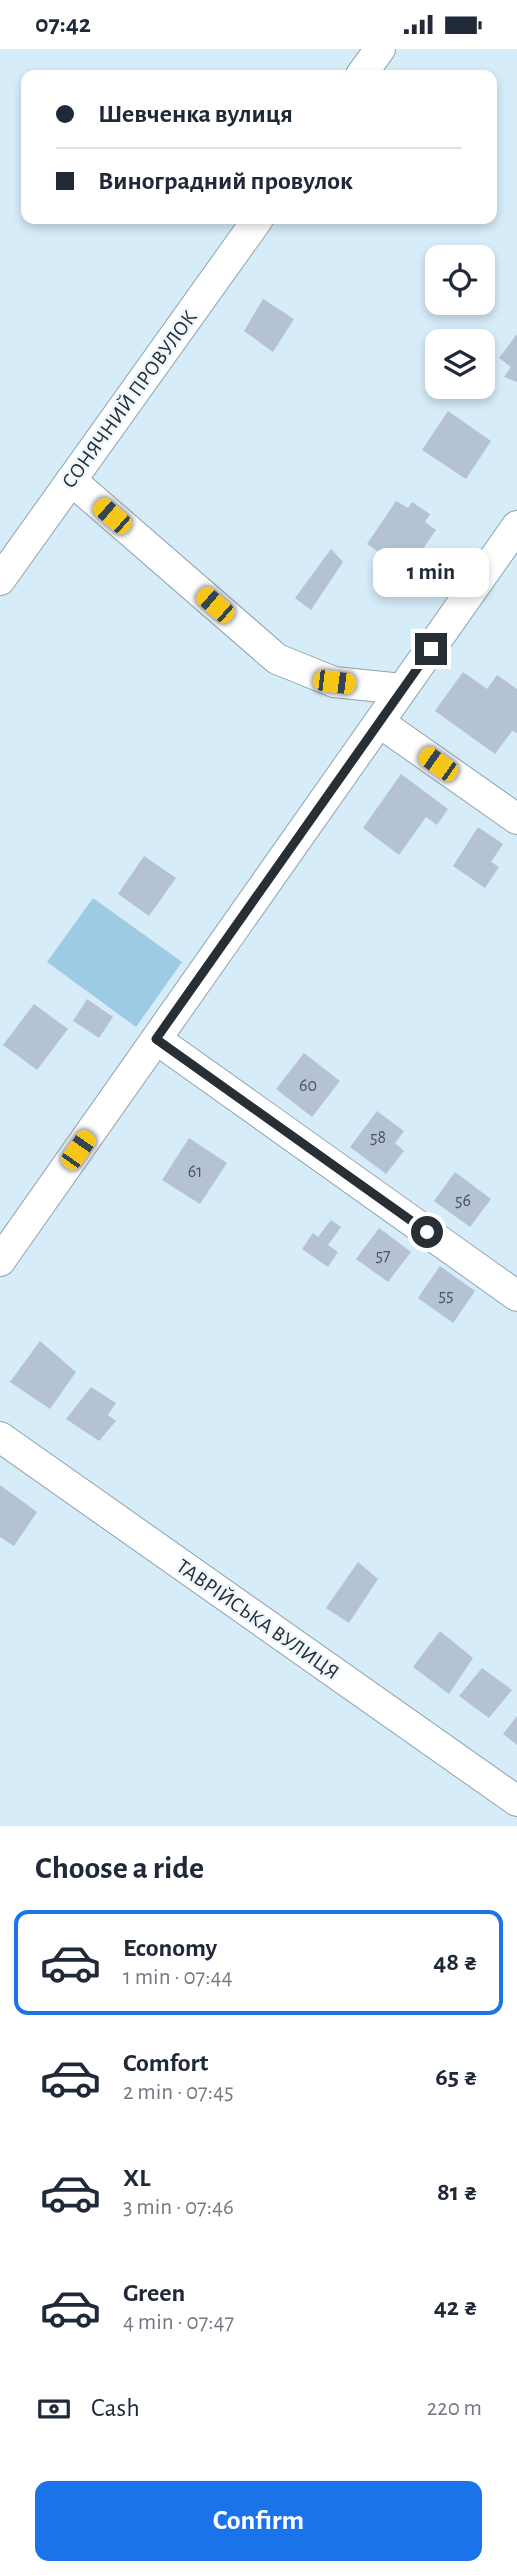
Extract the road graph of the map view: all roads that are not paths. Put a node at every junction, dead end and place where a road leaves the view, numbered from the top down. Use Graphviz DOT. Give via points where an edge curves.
graph roads {
  1 [pos="380,49"];
  2 [pos="365,70"];
  3 [pos="254,224"];
  4 [pos="71,480"];
  5 [pos="517,526"];
  6 [pos="0,580"];
  7 [pos="402,689"];
  8 [pos="379,722"];
  9 [pos="517,819"];
  10 [pos="156,1039"];
  11 [pos="0,1261"];
  12 [pos="517,1296"];
  13 [pos="0,1437"];
  14 [pos="517,1801"];
  1 -- 2 [label="street"];
  3 -- 4 [label="street, СОНЯЧНИЙ ПРОВУЛОК"];
  4 -- 6 [label="street, СОНЯЧНИЙ ПРОВУЛОК"];
  4 -- 7 [label="street" via="277,659 334,682"];
  5 -- 7 [label="street"];
  7 -- 8 [label="street"];
  8 -- 9 [label="street"];
  8 -- 10 [label="street"];
  10 -- 11 [label="street"];
  10 -- 12 [label="street"];
  13 -- 14 [label="street, ТАВРІЙСЬКА ВУЛИЦЯ"];
}
